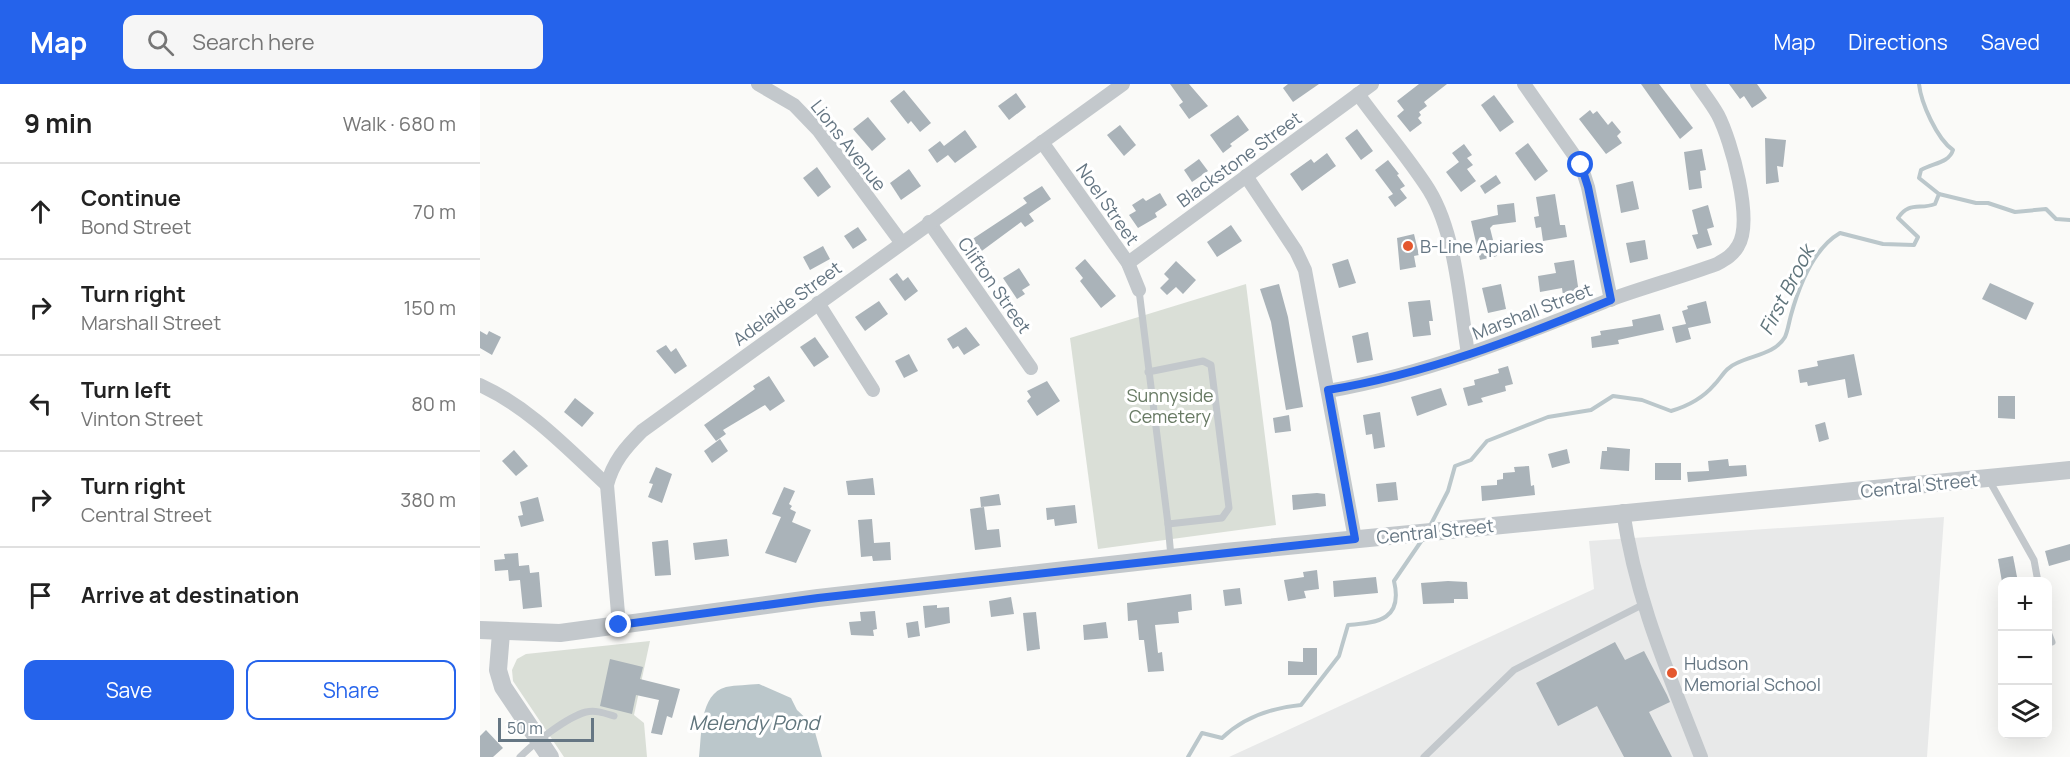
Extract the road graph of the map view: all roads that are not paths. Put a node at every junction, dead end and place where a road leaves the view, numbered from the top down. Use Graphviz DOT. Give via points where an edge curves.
graph roads {
  1 [pos="758,84"];
  2 [pos="1372,84"];
  3 [pos="1524,84"];
  4 [pos="1697,84"];
  5 [pos="1114,86"];
  6 [pos="1358,94"];
  7 [pos="1042,142"];
  8 [pos="1246,176"];
  9 [pos="929,222"];
  10 [pos="901,242"];
  11 [pos="1128,263"];
  12 [pos="1139,290"];
  13 [pos="1611,300"];
  14 [pos="818,303"];
  15 [pos="1468,354"];
  16 [pos="1031,368"];
  17 [pos="1148,372"];
  18 [pos="480,385"];
  19 [pos="873,390"];
  20 [pos="1328,390"];
  21 [pos="2070,470"];
  22 [pos="1988,478"];
  23 [pos="606,485"];
  24 [pos="1623,512"];
  25 [pos="1168,524"];
  26 [pos="1355,539"];
  27 [pos="1171,558"];
  28 [pos="2037,577"];
  29 [pos="1642,605"];
  30 [pos="619,625"];
  31 [pos="480,630"];
  32 [pos="501,633"];
  33 [pos="614,716"];
  34 [pos="538,740"];
  35 [pos="520,757"];
  36 [pos="550,757"];
  37 [pos="1424,757"];
  38 [pos="1701,757"];
  1 -- 10 [label="street, Lions Avenue" via="794,105 819,131"];
  2 -- 6 [label="street, Blackstone Street"];
  3 -- 13 [label="street" via="1581,165"];
  4 -- 13 [label="street, Marshall Street" via="1718,115 1729,141 1743,215 1740,244 1717,264"];
  5 -- 7 [label="street, Adelaide Street"];
  6 -- 8 [label="street, Blackstone Street"];
  6 -- 15 [label="street" via="1429,190 1439,211 1456,277"];
  7 -- 9 [label="street, Adelaide Street"];
  7 -- 11 [label="street, Noel Street"];
  8 -- 11 [label="street, Blackstone Street"];
  8 -- 20 [label="street" via="1305,270"];
  9 -- 10 [label="street, Adelaide Street"];
  9 -- 16 [label="street, Clifton Street"];
  10 -- 14 [label="street, Adelaide Street"];
  11 -- 12 [label="street, Noel Street"];
  12 -- 17 [label="lane"];
  13 -- 15 [label="street, Marshall Street"];
  14 -- 19 [label="street"];
  14 -- 23 [label="street, Adelaide Street" via="642,431 621,452"];
  15 -- 20 [label="street, Marshall Street" via="1410,373"];
  17 -- 25 [label="lane"];
  17 -- 25 [label="lane" via="1203,361 1214,370 1228,512 1222,518"];
  18 -- 23 [label="street" via="512,402 542,425"];
  20 -- 26 [label="street"];
  21 -- 22 [label="street, Central Street"];
  22 -- 24 [label="street, Central Street"];
  22 -- 28 [label="lane" via="2034,561"];
  23 -- 30 [label="street, Adelaide Street"];
  24 -- 26 [label="street, Central Street"];
  24 -- 29 [label="street"];
  25 -- 27 [label="lane"];
  26 -- 27 [label="street, Central Street"];
  27 -- 30 [label="street, Central Street"];
  29 -- 37 [label="lane" via="1514,670"];
  29 -- 38 [label="street"];
  30 -- 32 [label="street, Central Street" via="560,633"];
  31 -- 32 [label="street, Central Street"];
  32 -- 34 [label="street" via="498,670 503,687"];
  33 -- 34 [label="lane" via="584,712"];
  34 -- 35 [label="lane"];
  34 -- 36 [label="street"];
}
